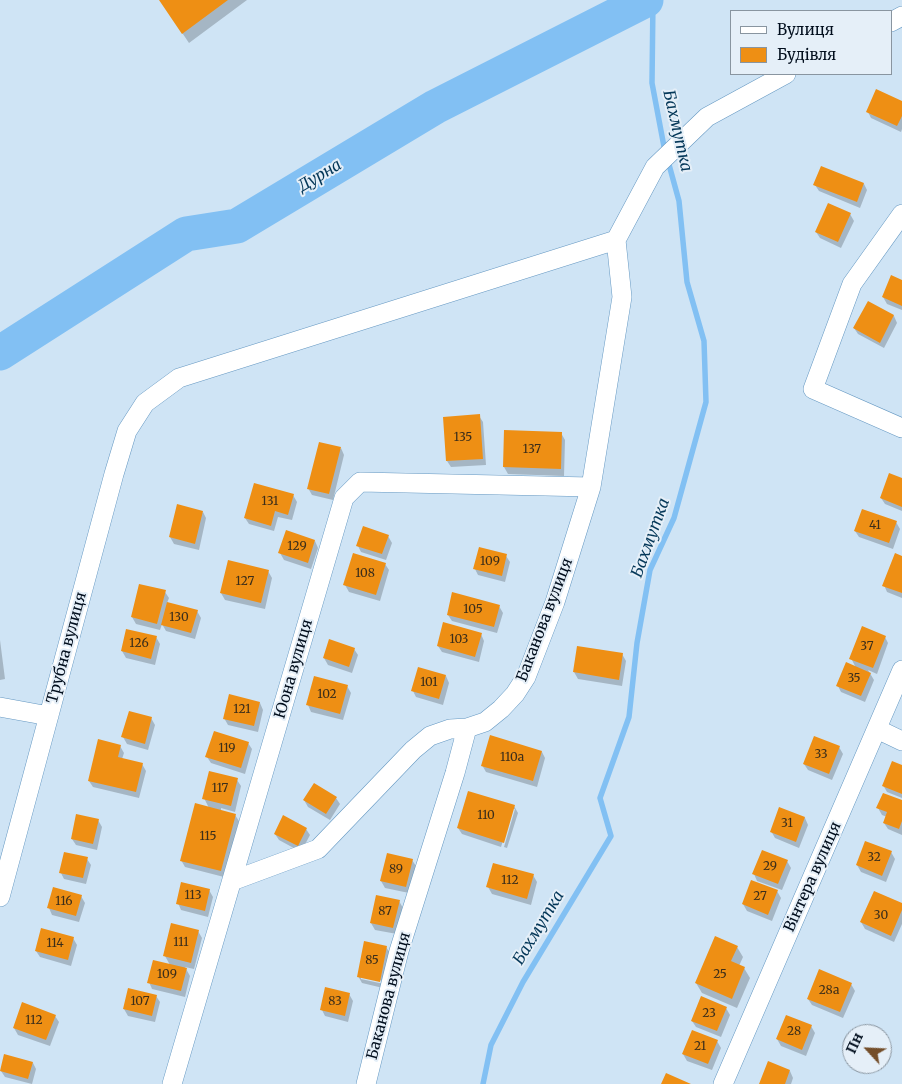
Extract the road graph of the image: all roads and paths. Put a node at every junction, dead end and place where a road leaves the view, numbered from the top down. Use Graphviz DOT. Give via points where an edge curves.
graph roads {
  1 [pos="784,75"];
  2 [pos="902,214"];
  3 [pos="616,240"];
  4 [pos="902,428"];
  5 [pos="591,487"];
  6 [pos="902,670"];
  7 [pos="0,707"];
  8 [pos="49,716"];
  9 [pos="467,728"];
  10 [pos="877,729"];
  11 [pos="902,741"];
  12 [pos="232,881"];
  13 [pos="0,895"];
  14 [pos="172,1084"];
  15 [pos="366,1084"];
  16 [pos="723,1084"];
  1 -- 3 [label="street" via="707,117 655,167"];
  2 -- 4 [label="street" via="852,284 813,389"];
  3 -- 5 [label="street, Баканова вулиця" via="622,297"];
  3 -- 8 [label="street, Трубна вулиця" via="179,378 145,403 127,432 122,448"];
  5 -- 9 [label="street, Баканова вулиця" via="555,602 526,677 515,694 485,722"];
  5 -- 12 [label="street, Юона вулиця" via="360,482 344,498"];
  6 -- 10 [label="street, Вінтера вулиця"];
  7 -- 8 [label="street"];
  8 -- 13 [label="street, Трубна вулиця"];
  9 -- 12 [label="street" via="450,729 430,736 318,849"];
  9 -- 15 [label="street, Баканова вулиця" via="400,951"];
  10 -- 11 [label="street"];
  10 -- 16 [label="street, Вінтера вулиця"];
  12 -- 14 [label="street, Юона вулиця"];
}
